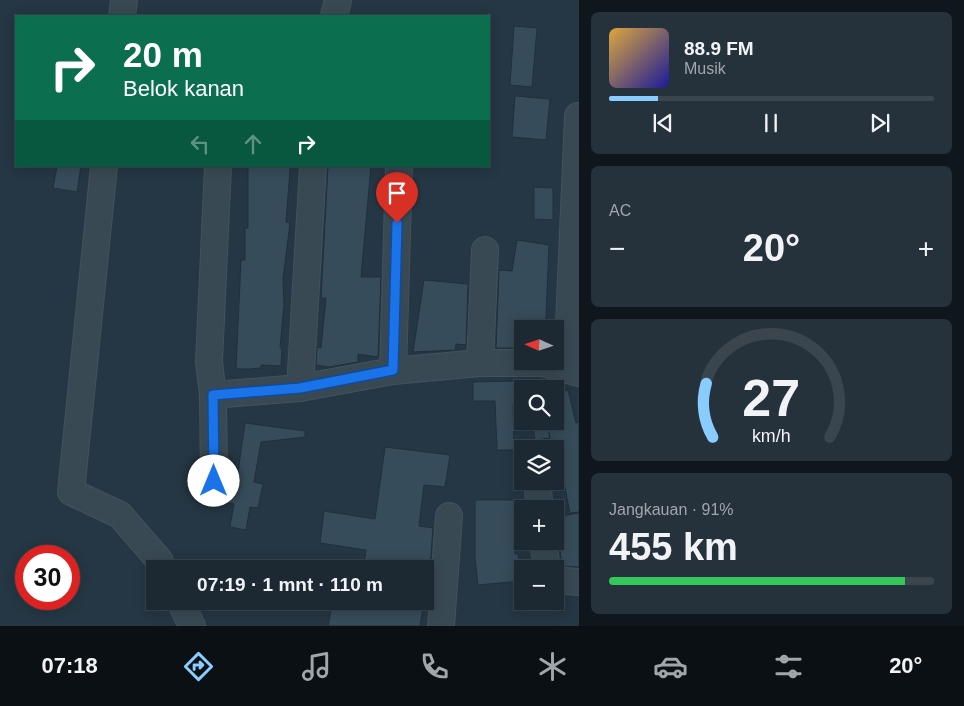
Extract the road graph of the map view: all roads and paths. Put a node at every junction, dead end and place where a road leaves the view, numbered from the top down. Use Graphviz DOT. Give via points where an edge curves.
graph roads {
  1 [pos="124,0"];
  2 [pos="338,0"];
  3 [pos="122,15"];
  4 [pos="334,15"];
  5 [pos="578,116"];
  6 [pos="104,167"];
  7 [pos="218,167"];
  8 [pos="313,167"];
  9 [pos="399,167"];
  10 [pos="484,250"];
  11 [pos="480,363"];
  12 [pos="393,370"];
  13 [pos="573,371"];
  14 [pos="300,388"];
  15 [pos="213,395"];
  16 [pos="214,481"];
  17 [pos="449,516"];
  18 [pos="159,560"];
  19 [pos="564,581"];
  20 [pos="579,582"];
  21 [pos="184,610"];
  22 [pos="192,626"];
  23 [pos="441,626"];
  1 -- 3 [label="street"];
  2 -- 4 [label="street"];
  5 -- 13 [label="street"];
  6 -- 18 [label="street" via="71,492 120,515"];
  7 -- 15 [label="street" via="208,362"];
  8 -- 14 [label="street"];
  9 -- 12 [label="street"];
  10 -- 11 [label="street"];
  11 -- 12 [label="street"];
  11 -- 13 [label="street" via="543,363"];
  12 -- 14 [label="street"];
  14 -- 15 [label="street"];
  15 -- 16 [label="street"];
  17 -- 23 [label="street"];
  19 -- 20 [label="street"];
  21 -- 22 [label="street"];
}
